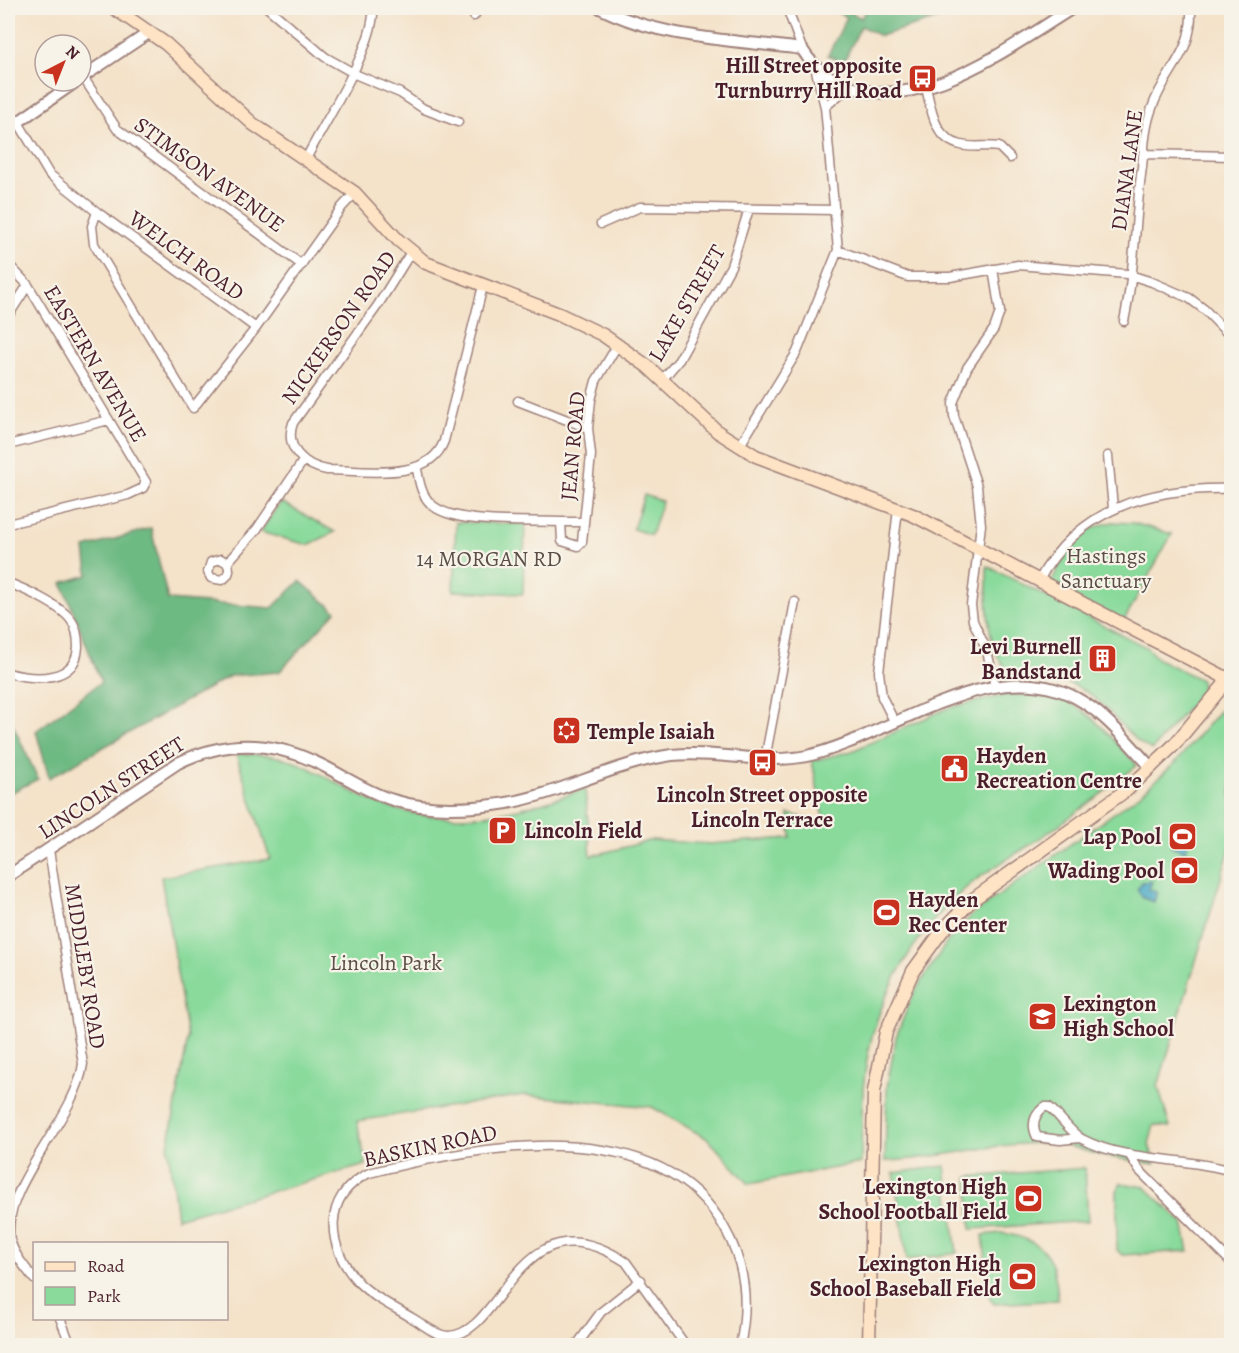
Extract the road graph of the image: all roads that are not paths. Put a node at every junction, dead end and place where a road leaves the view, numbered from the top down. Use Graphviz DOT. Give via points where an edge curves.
graph roads {
  1 [pos="114,8"];
  2 [pos="268,8"];
  3 [pos="373,8"];
  4 [pos="479,8"];
  5 [pos="600,8"];
  6 [pos="787,8"];
  7 [pos="1073,8"];
  8 [pos="1191,8"];
  9 [pos="474,16"];
  10 [pos="150,32"];
  11 [pos="802,49"];
  12 [pos="815,66"];
  13 [pos="93,70"];
  14 [pos="351,72"];
  15 [pos="926,87"];
  16 [pos="854,88"];
  17 [pos="60,93"];
  18 [pos="90,93"];
  19 [pos="825,107"];
  20 [pos="18,122"];
  21 [pos="458,122"];
  22 [pos="8,129"];
  23 [pos="1143,154"];
  24 [pos="1232,156"];
  25 [pos="1010,158"];
  26 [pos="306,159"];
  27 [pos="355,193"];
  28 [pos="749,209"];
  29 [pos="836,210"];
  30 [pos="97,212"];
  31 [pos="602,224"];
  32 [pos="838,250"];
  33 [pos="411,252"];
  34 [pos="8,264"];
  35 [pos="302,264"];
  36 [pos="993,269"];
  37 [pos="1131,275"];
  38 [pos="28,285"];
  39 [pos="483,286"];
  40 [pos="8,316"];
  41 [pos="1124,321"];
  42 [pos="256,328"];
  43 [pos="1232,338"];
  44 [pos="618,344"];
  45 [pos="662,380"];
  46 [pos="518,401"];
  47 [pos="109,420"];
  48 [pos="588,428"];
  49 [pos="8,445"];
  50 [pos="739,447"];
  51 [pos="1108,456"];
  52 [pos="303,461"];
  53 [pos="417,469"];
  54 [pos="1232,489"];
  55 [pos="898,508"];
  56 [pos="1113,508"];
  57 [pos="561,522"];
  58 [pos="584,522"];
  59 [pos="8,524"];
  60 [pos="978,549"];
  61 [pos="227,562"];
  62 [pos="1038,582"];
  63 [pos="8,583"];
  64 [pos="795,602"];
  65 [pos="8,672"];
  66 [pos="1230,678"];
  67 [pos="995,686"];
  68 [pos="895,723"];
  69 [pos="765,759"];
  70 [pos="1151,767"];
  71 [pos="49,850"];
  72 [pos="8,876"];
  73 [pos="1080,1138"];
  74 [pos="1232,1152"];
  75 [pos="1128,1154"];
  76 [pos="1230,1171"];
  77 [pos="1232,1263"];
  78 [pos="33,1278"];
  79 [pos="641,1280"];
  80 [pos="61,1320"];
  81 [pos="71,1346"];
  82 [pos="576,1346"];
  83 [pos="686,1346"];
  84 [pos="740,1346"];
  85 [pos="869,1346"];
  1 -- 10 [label="main road"];
  2 -- 14 [label="street" via="317,51"];
  3 -- 14 [label="street" via="366,46"];
  4 -- 9 [label="street"];
  5 -- 11 [label="street" via="653,27"];
  6 -- 11 [label="street"];
  7 -- 15 [label="street" via="969,71"];
  8 -- 23 [label="street, DIANA LANE" via="1191,33 1152,108"];
  10 -- 13 [label="street"];
  10 -- 26 [label="main road" via="253,124"];
  11 -- 12 [label="street"];
  12 -- 16 [label="street"];
  12 -- 19 [label="street"];
  14 -- 21 [label="street"];
  14 -- 26 [label="street"];
  15 -- 16 [label="street" via="881,91"];
  15 -- 25 [label="street" via="935,121 948,140 960,145 999,147"];
  16 -- 19 [label="street"];
  17 -- 20 [label="street"];
  18 -- 35 [label="street, STIMSON AVENUE" via="117,129"];
  19 -- 29 [label="street"];
  20 -- 22 [label="street"];
  20 -- 30 [label="street, WELCH ROAD" via="49,174"];
  23 -- 24 [label="street"];
  23 -- 37 [label="street, DIANA LANE"];
  26 -- 27 [label="main road"];
  27 -- 33 [label="main road"];
  27 -- 35 [label="street"];
  28 -- 29 [label="street"];
  28 -- 31 [label="street" via="640,207"];
  28 -- 45 [label="street, LAKE STREET" via="731,266 680,360"];
  29 -- 32 [label="street"];
  30 -- 42 [label="street, WELCH ROAD"];
  30 -- 42 [label="street" via="92,226 94,244 192,408"];
  32 -- 36 [label="street" via="908,277 950,277"];
  32 -- 50 [label="street" via="795,356"];
  33 -- 39 [label="main road" via="442,270"];
  33 -- 52 [label="street, NICKERSON ROAD" via="293,423 291,439"];
  34 -- 38 [label="street, EASTERN AVENUE"];
  35 -- 42 [label="street"];
  36 -- 37 [label="street" via="1018,265"];
  36 -- 60 [label="street" via="1000,312 967,368 953,404 977,486 981,525"];
  37 -- 41 [label="street, DIANA LANE"];
  37 -- 43 [label="street" via="1189,298"];
  38 -- 40 [label="street"];
  38 -- 47 [label="street, EASTERN AVENUE"];
  39 -- 44 [label="main road" via="567,318"];
  39 -- 53 [label="street" via="442,448 434,459"];
  44 -- 45 [label="main road"];
  44 -- 48 [label="street, JEAN ROAD" via="596,381"];
  45 -- 50 [label="main road"];
  46 -- 48 [label="street"];
  47 -- 49 [label="street"];
  47 -- 59 [label="street, EASTERN AVENUE" via="146,482 144,486 128,495"];
  48 -- 58 [label="street, JEAN ROAD" via="591,455"];
  50 -- 55 [label="main road"];
  51 -- 56 [label="street"];
  52 -- 53 [label="street" via="327,470"];
  52 -- 61 [label="street" via="257,529"];
  53 -- 57 [label="street" via="425,498 436,509 449,514"];
  54 -- 56 [label="street" via="1173,492"];
  55 -- 60 [label="main road"];
  55 -- 68 [label="street" via="879,670 882,697"];
  56 -- 62 [label="street" via="1060,547"];
  57 -- 58 [label="street, JEAN ROAD"];
  57 -- 58 [label="street, JEAN ROAD" via="562,541 578,546"];
  60 -- 62 [label="main road"];
  60 -- 67 [label="street" via="971,605"];
  62 -- 66 [label="main road"];
  63 -- 65 [label="street" via="63,612 73,622 78,640 77,653 67,672 57,676"];
  64 -- 69 [label="street"];
  66 -- 70 [label="main road"];
  67 -- 68 [label="street, LINCOLN STREET" via="951,698"];
  67 -- 70 [label="street, LINCOLN STREET" via="1049,688 1076,697"];
  68 -- 69 [label="street, LINCOLN STREET" via="818,753"];
  69 -- 71 [label="street, LINCOLN STREET" via="674,755 624,766 523,800 486,807 435,807 395,801 365,790 312,760 282,750 231,746 199,753 178,763"];
  70 -- 85 [label="main road" via="1128,789 972,900 942,931 913,971 885,1032 874,1091"];
  71 -- 72 [label="street, LINCOLN STREET"];
  71 -- 78 [label="street, MIDDLEBY ROAD" via="83,1064 71,1099 20,1187 9,1222 13,1250"];
  73 -- 73 [label="street" via="1049,1107 1036,1115 1037,1137"];
  73 -- 75 [label="street"];
  74 -- 76 [label="street"];
  75 -- 76 [label="street"];
  75 -- 77 [label="street" via="1139,1170"];
  79 -- 82 [label="street" via="602,1312"];
  79 -- 83 [label="street, BASKIN ROAD"];
  79 -- 84 [label="street, BASKIN ROAD" via="626,1262 601,1249 585,1244 549,1248 520,1269 477,1323 460,1334 446,1336 375,1297 359,1283 337,1245 335,1205 356,1179 369,1173 489,1150 551,1147 637,1158 691,1186 720,1220 735,1248 745,1287"];
  80 -- 81 [label="street"];
}
